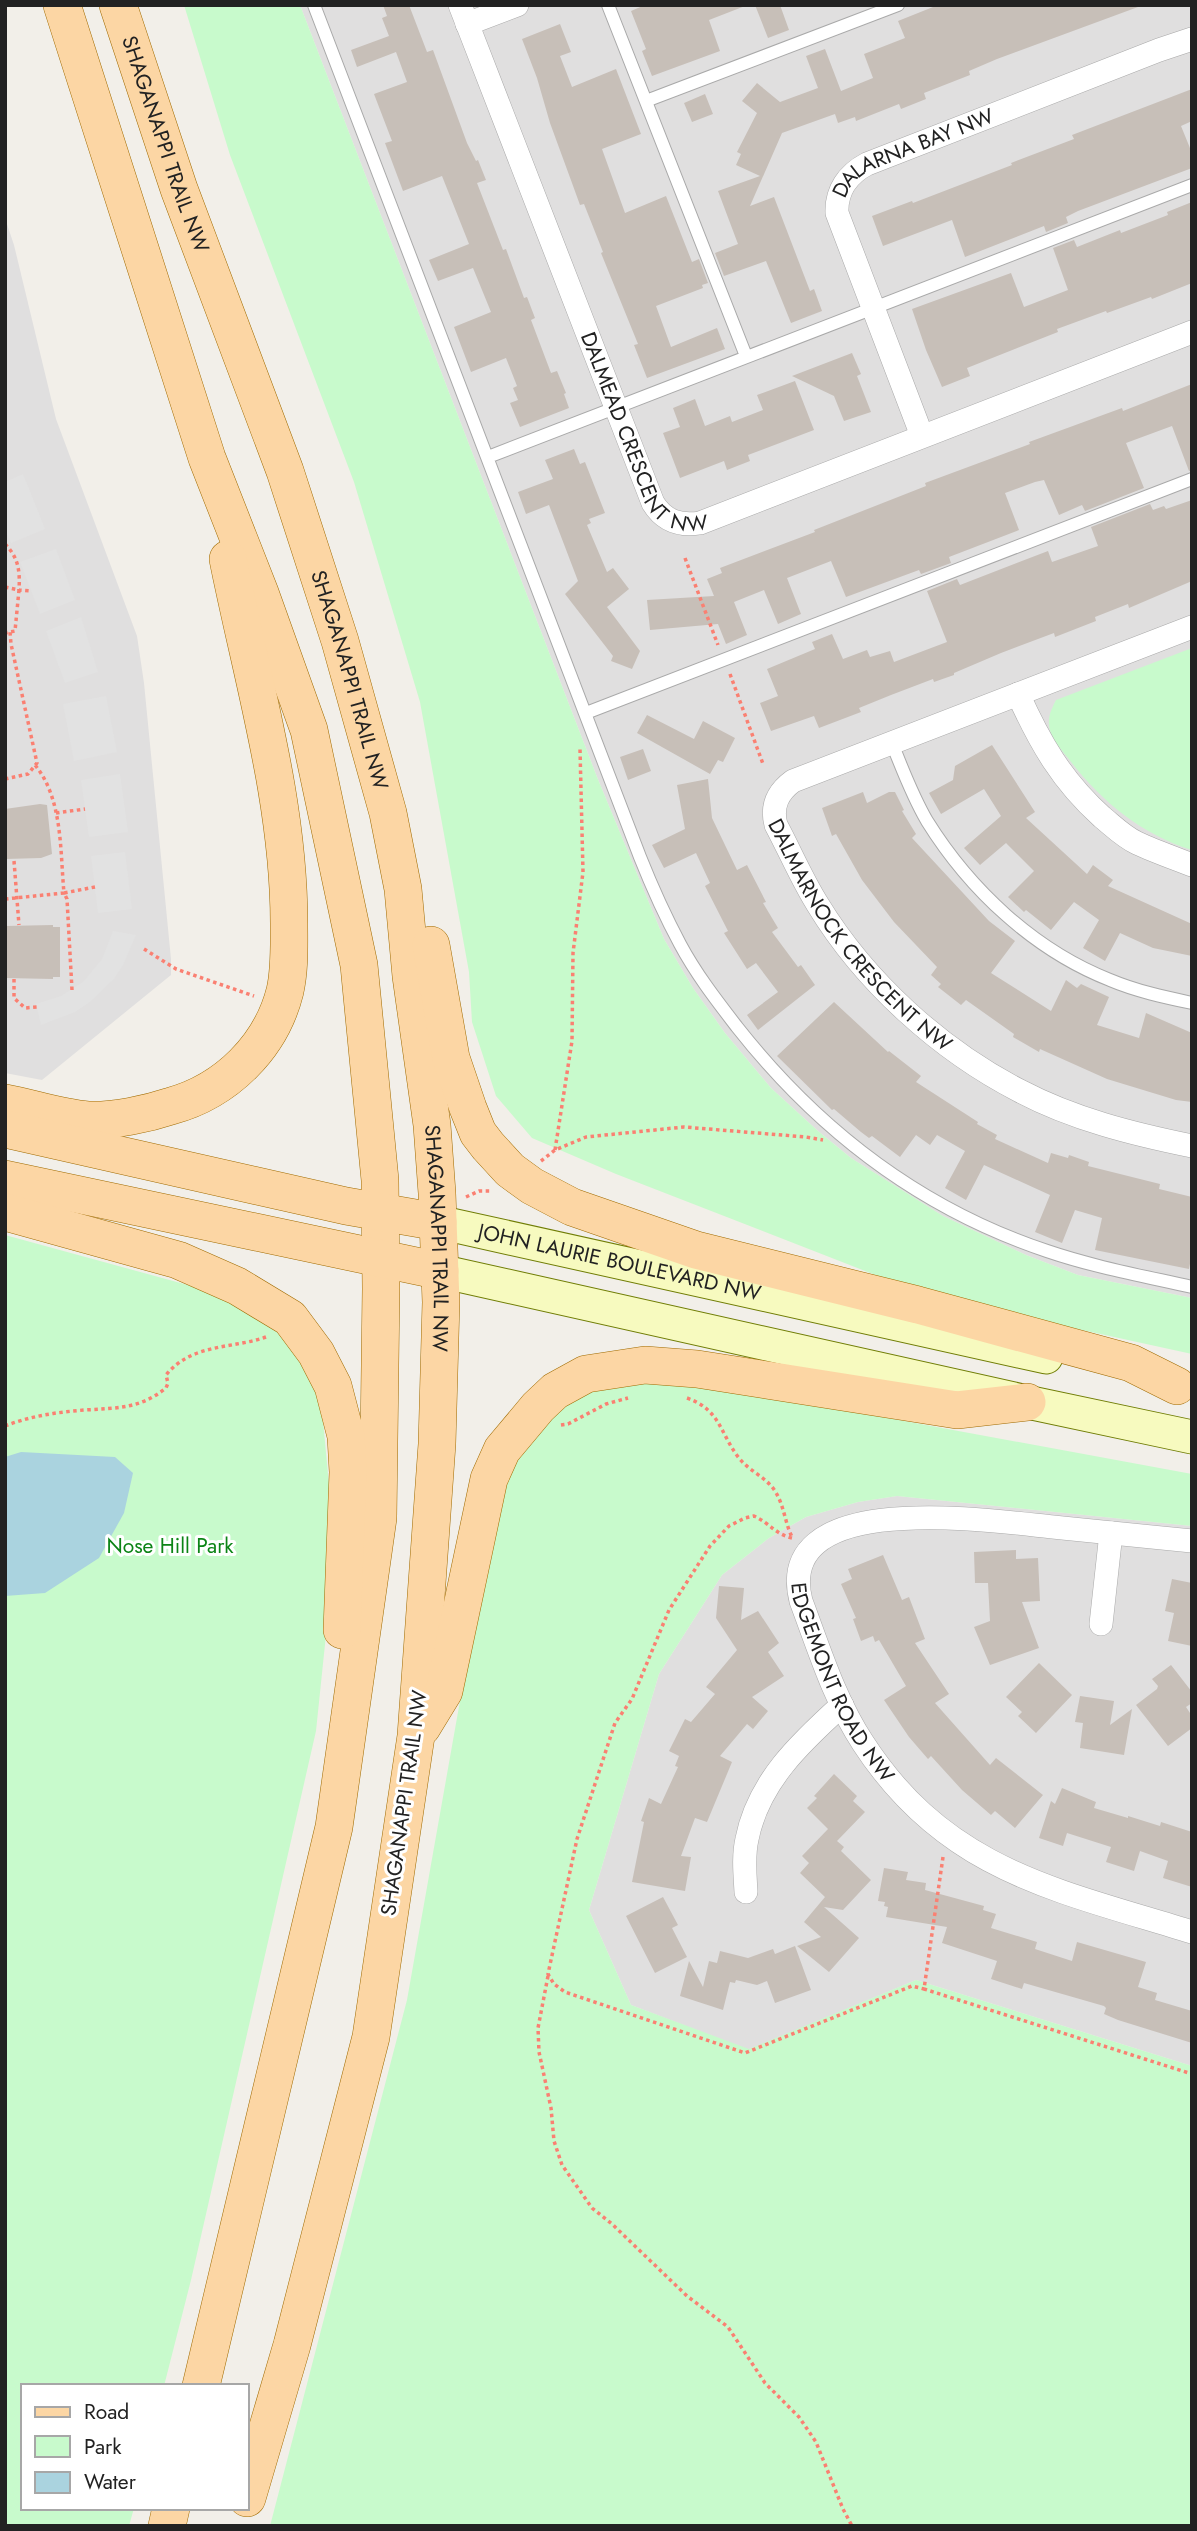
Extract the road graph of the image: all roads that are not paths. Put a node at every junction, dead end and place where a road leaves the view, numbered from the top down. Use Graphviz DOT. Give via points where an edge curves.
graph roads {
  1 [pos="62,5"];
  2 [pos="118,5"];
  3 [pos="314,5"];
  4 [pos="517,5"];
  5 [pos="608,5"];
  6 [pos="898,5"];
  7 [pos="463,15"];
  8 [pos="1192,39"];
  9 [pos="646,102"];
  10 [pos="1192,185"];
  11 [pos="873,308"];
  12 [pos="1192,332"];
  13 [pos="746,356"];
  14 [pos="617,407"];
  15 [pos="922,436"];
  16 [pos="488,457"];
  17 [pos="207,458"];
  18 [pos="1192,479"];
  19 [pos="1192,627"];
  20 [pos="1018,694"];
  21 [pos="586,713"];
  22 [pos="892,743"];
  23 [pos="1192,865"];
  24 [pos="403,889"];
  25 [pos="1192,1003"];
  26 [pos="5,1103"];
  27 [pos="5,1129"];
  28 [pos="1192,1146"];
  29 [pos="5,1179"];
  30 [pos="381,1211"];
  31 [pos="5,1212"];
  32 [pos="438,1222"];
  33 [pos="381,1258"];
  34 [pos="440,1271"];
  35 [pos="1192,1287"];
  36 [pos="1184,1387"];
  37 [pos="1027,1402"];
  38 [pos="1192,1437"];
  39 [pos="1111,1533"];
  40 [pos="1192,1541"];
  41 [pos="1101,1624"];
  42 [pos="842,1706"];
  43 [pos="416,1737"];
  44 [pos="346,1753"];
  45 [pos="746,1892"];
  46 [pos="1192,1933"];
  47 [pos="201,2384"];
  48 [pos="248,2495"];
  1 -- 17 [label="main road"];
  2 -- 24 [label="main road, SHAGANAPPI TRAIL NW" via="179,189 285,471 388,813"];
  3 -- 16 [label="lane"];
  4 -- 7 [label="street"];
  5 -- 9 [label="lane"];
  6 -- 9 [label="lane"];
  7 -- 14 [label="street, DALMEAD CRESCENT NW"];
  8 -- 11 [label="street, DALARNA BAY NW" via="857,169 840,192 837,213"];
  9 -- 13 [label="lane"];
  10 -- 11 [label="lane"];
  11 -- 13 [label="lane"];
  11 -- 15 [label="street, DALARNA BAY NW"];
  12 -- 15 [label="street, DALMEAD CRESCENT NW"];
  13 -- 14 [label="lane"];
  14 -- 15 [label="street, DALMEAD CRESCENT NW" via="653,503 666,518 679,524 700,523"];
  14 -- 16 [label="lane"];
  16 -- 21 [label="lane"];
  17 -- 26 [label="main road" via="274,771 289,887 285,991 265,1038 246,1062 217,1087 187,1102 147,1114 88,1120"];
  17 -- 30 [label="main road" via="309,730 359,965"];
  18 -- 21 [label="lane"];
  19 -- 20 [label="street, DALMARNOCK CRESCENT NW"];
  20 -- 22 [label="street, DALMARNOCK CRESCENT NW"];
  20 -- 23 [label="street" via="1035,733 1078,795 1135,842"];
  21 -- 35 [label="lane" via="640,857 681,946 712,995 807,1107 852,1147 950,1209 1086,1263"];
  22 -- 25 [label="lane" via="926,819 946,849 1035,940 1107,979"];
  22 -- 28 [label="street, DALMARNOCK CRESCENT NW" via="793,781 775,804 776,825 818,905 852,953 919,1021 962,1056 1019,1090 1110,1126"];
  24 -- 32 [label="main road, SHAGANAPPI TRAIL NW" via="432,1125"];
  24 -- 36 [label="main road" via="429,934 451,1058 478,1133 510,1170 532,1186 572,1207 696,1250 1131,1363"];
  27 -- 30 [label="main road, JOHN LAURIE BOULEVARD NW"];
  29 -- 33 [label="main road"];
  30 -- 32 [label="main road, JOHN LAURIE BOULEVARD NW"];
  30 -- 33 [label="main road"];
  31 -- 44 [label="main road" via="178,1260 237,1286 290,1318 316,1353 333,1386 346,1436 340,1692"];
  32 -- 34 [label="main road, SHAGANAPPI TRAIL NW"];
  32 -- 36 [label="main road, JOHN LAURIE BOULEVARD NW"];
  33 -- 34 [label="main road"];
  33 -- 44 [label="main road" via="378,1518"];
  34 -- 37 [label="main road"];
  34 -- 43 [label="main road, SHAGANAPPI TRAIL NW" via="437,1444"];
  37 -- 38 [label="main road"];
  37 -- 43 [label="main road" via="957,1410 645,1365 586,1374 555,1391 502,1450 489,1479 444,1691"];
  39 -- 40 [label="street, EDGEMONT ROAD NW"];
  39 -- 41 [label="street"];
  39 -- 42 [label="street, EDGEMONT ROAD NW" via="954,1517 906,1517 841,1531 798,1548 801,1601"];
  42 -- 45 [label="street" via="793,1753 766,1790 747,1839"];
  42 -- 46 [label="street, EDGEMONT ROAD NW" via="888,1778 947,1834 1002,1869 1039,1885"];
  43 -- 48 [label="main road, SHAGANAPPI TRAIL NW" via="371,2037 292,2345"];
  44 -- 47 [label="main road" via="334,1827"];
}
